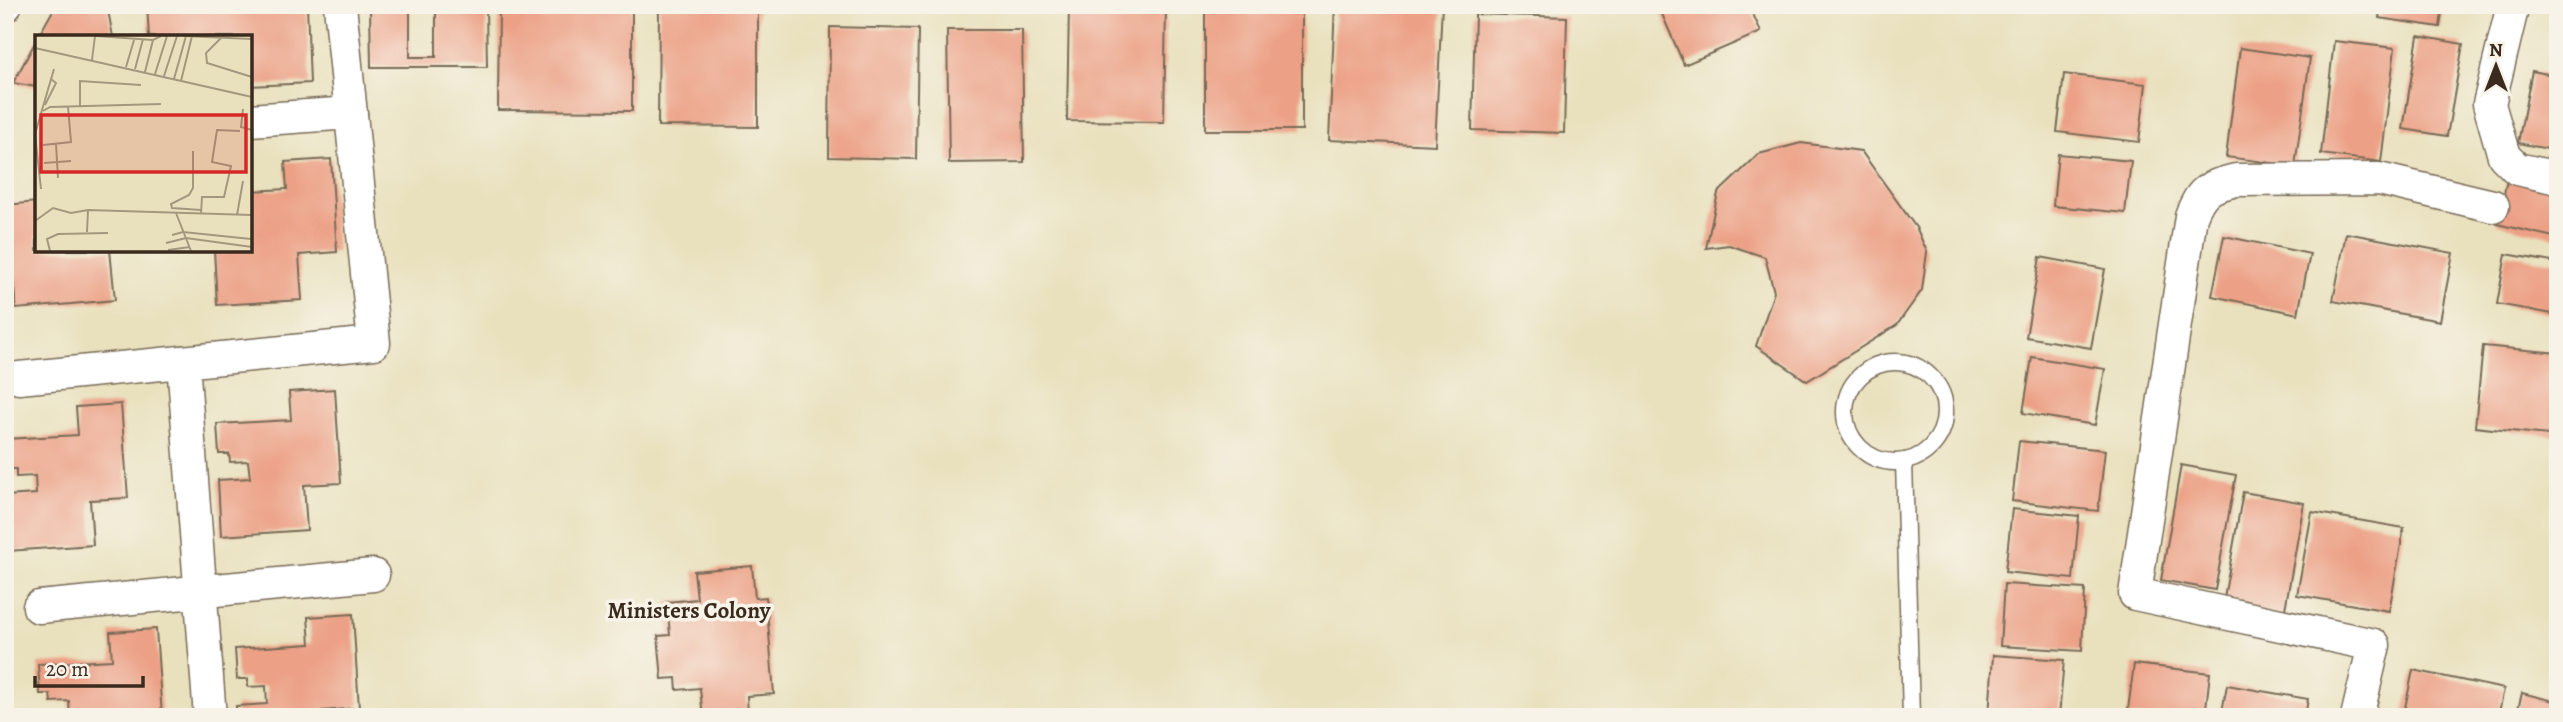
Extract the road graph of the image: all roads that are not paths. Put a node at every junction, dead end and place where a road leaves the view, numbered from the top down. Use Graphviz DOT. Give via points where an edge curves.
graph roads {
  1 [pos="340,5"];
  2 [pos="2513,5"];
  3 [pos="351,113"];
  4 [pos="252,120"];
  5 [pos="2558,178"];
  6 [pos="2493,206"];
  7 [pos="183,362"];
  8 [pos="19,378"];
  9 [pos="1904,461"];
  10 [pos="373,575"];
  11 [pos="200,592"];
  12 [pos="39,607"];
  13 [pos="210,717"];
  14 [pos="1911,717"];
  15 [pos="2357,717"];
  1 -- 3 [label="street"];
  2 -- 5 [label="street" via="2489,104 2504,156 2518,169"];
  3 -- 4 [label="street"];
  3 -- 7 [label="street" via="374,343"];
  6 -- 15 [label="street" via="2379,179 2236,180 2200,195 2191,216 2135,594 2374,645"];
  7 -- 8 [label="street"];
  7 -- 11 [label="street"];
  9 -- 9 [label="lane" via="1872,456 1849,433 1845,416 1853,385 1864,373 1895,362 1919,369 1937,385 1944,400 1945,416 1933,445"];
  9 -- 14 [label="lane"];
  10 -- 11 [label="street"];
  11 -- 12 [label="street"];
  11 -- 13 [label="street"];
}
